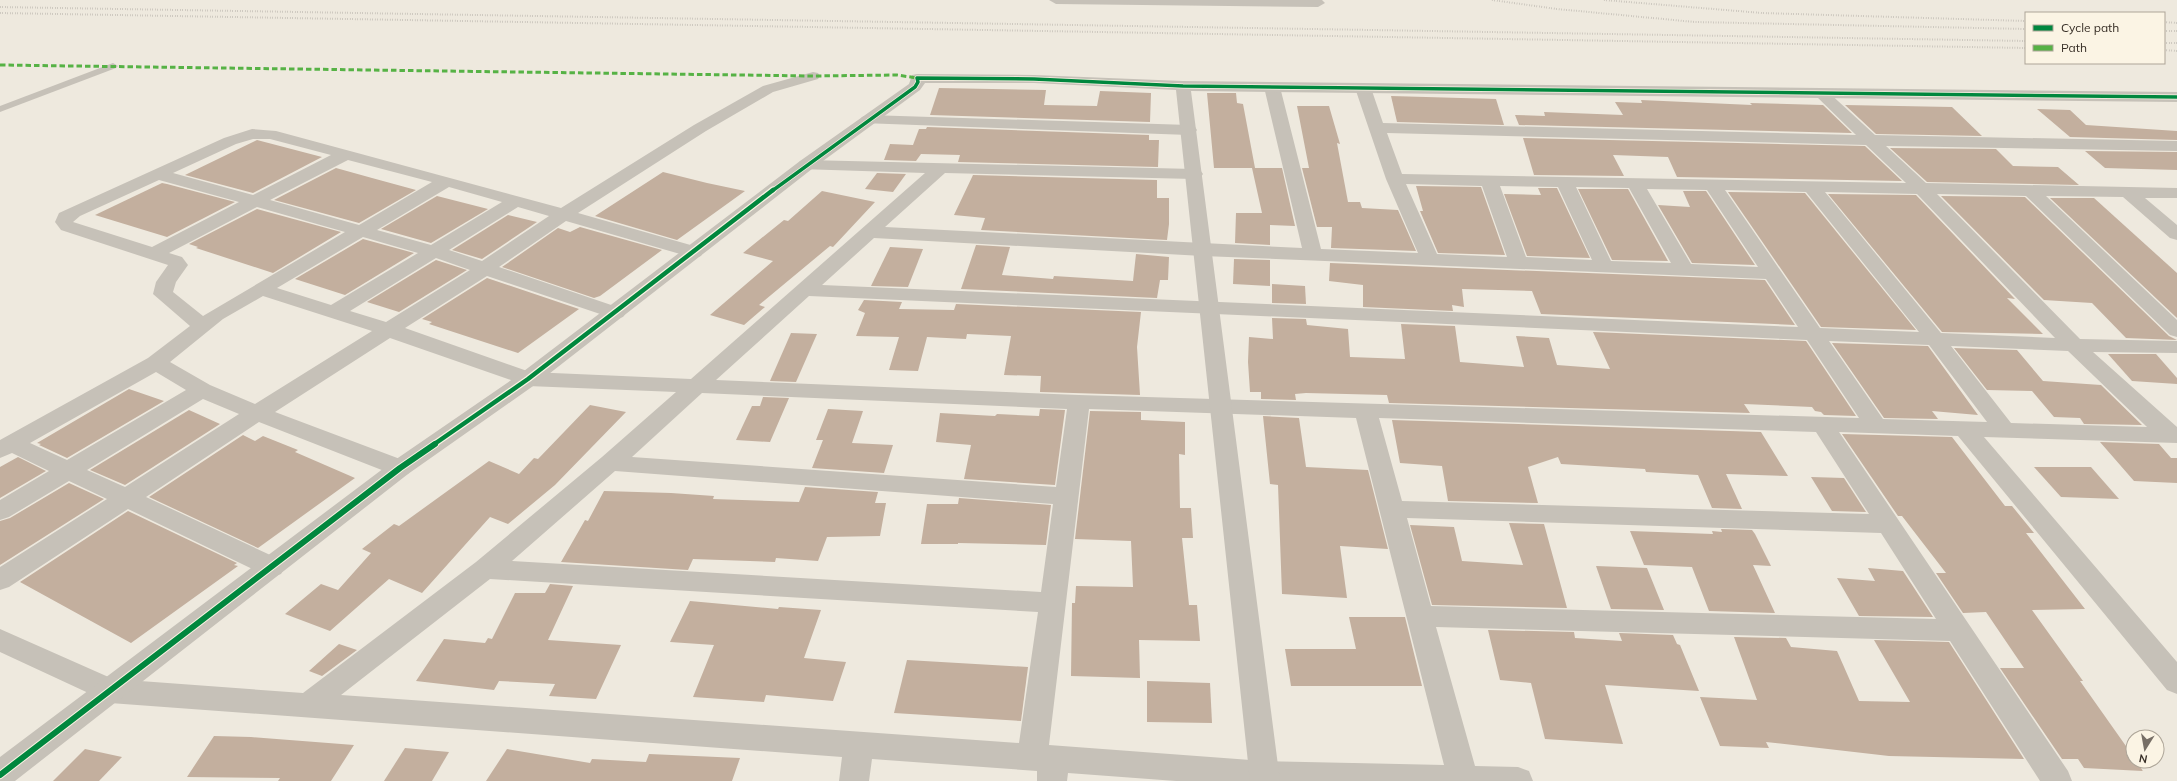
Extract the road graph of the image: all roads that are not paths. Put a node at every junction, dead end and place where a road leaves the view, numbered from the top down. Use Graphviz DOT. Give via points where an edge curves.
graph roads {
  1 [pos="1056,0"];
  2 [pos="1318,3"];
  3 [pos="113,66"];
  4 [pos="813,76"];
  5 [pos="1183,86"];
  6 [pos="1272,87"];
  7 [pos="1363,88"];
  8 [pos="1821,93"];
  9 [pos="2177,97"];
  10 [pos="0,109"];
  11 [pos="868,120"];
  12 [pos="1376,128"];
  13 [pos="1189,130"];
  14 [pos="1871,140"];
  15 [pos="2177,146"];
  16 [pos="346,154"];
  17 [pos="806,165"];
  18 [pos="940,169"];
  19 [pos="157,174"];
  20 [pos="1194,174"];
  21 [pos="1395,179"];
  22 [pos="1489,180"];
  23 [pos="447,181"];
  24 [pos="1564,182"];
  25 [pos="1635,183"];
  26 [pos="1712,184"];
  27 [pos="1811,186"];
  28 [pos="1922,189"];
  29 [pos="2030,190"];
  30 [pos="2126,191"];
  31 [pos="2177,193"];
  32 [pos="255,201"];
  33 [pos="516,201"];
  34 [pos="563,215"];
  35 [pos="361,231"];
  36 [pos="870,232"];
  37 [pos="2177,234"];
  38 [pos="1203,250"];
  39 [pos="432,251"];
  40 [pos="694,252"];
  41 [pos="153,254"];
  42 [pos="1313,254"];
  43 [pos="1430,259"];
  44 [pos="1518,262"];
  45 [pos="1604,266"];
  46 [pos="484,269"];
  47 [pos="1684,269"];
  48 [pos="1772,273"];
  49 [pos="260,289"];
  50 [pos="806,290"];
  51 [pos="1209,308"];
  52 [pos="334,312"];
  53 [pos="616,313"];
  54 [pos="202,325"];
  55 [pos="389,330"];
  56 [pos="2177,331"];
  57 [pos="1813,334"];
  58 [pos="1935,339"];
  59 [pos="2074,345"];
  60 [pos="2177,347"];
  61 [pos="156,363"];
  62 [pos="528,379"];
  63 [pos="696,386"];
  64 [pos="202,390"];
  65 [pos="1079,402"];
  66 [pos="1221,406"];
  67 [pos="1366,411"];
  68 [pos="257,413"];
  69 [pos="1823,425"];
  70 [pos="1876,426"];
  71 [pos="1965,429"];
  72 [pos="2004,430"];
  73 [pos="2173,435"];
  74 [pos="6,447"];
  75 [pos="610,463"];
  76 [pos="400,468"];
  77 [pos="70,469"];
  78 [pos="1066,496"];
  79 [pos="126,498"];
  80 [pos="1392,509"];
  81 [pos="0,511"];
  82 [pos="1888,524"];
  83 [pos="272,567"];
  84 [pos="485,569"];
  85 [pos="0,580"];
  86 [pos="1052,603"];
  87 [pos="1420,616"];
  88 [pos="1958,630"];
  89 [pos="0,640"];
  90 [pos="2177,682"];
  91 [pos="110,690"];
  92 [pos="308,705"];
  93 [pos="859,745"];
  94 [pos="1046,766"];
  95 [pos="0,775"];
  96 [pos="1265,778"];
  97 [pos="1463,780"];
  98 [pos="854,781"];
  99 [pos="1518,781"];
  100 [pos="2057,781"];
  1 -- 2 [label="street"];
  3 -- 10 [label="lane"];
  4 -- 34 [label="street" via="781,84 757,95"];
  5 -- 6 [label="street"];
  5 -- 11 [label="street" via="1034,79 917,78 918,82 914,87"];
  5 -- 13 [label="street"];
  6 -- 7 [label="street"];
  6 -- 42 [label="street"];
  7 -- 8 [label="street"];
  7 -- 12 [label="street"];
  8 -- 9 [label="street"];
  8 -- 14 [label="street"];
  11 -- 13 [label="street"];
  11 -- 17 [label="street"];
  12 -- 14 [label="street"];
  12 -- 21 [label="street"];
  13 -- 20 [label="street"];
  14 -- 15 [label="street"];
  14 -- 28 [label="street"];
  16 -- 19 [label="street" via="270,134 252,134 230,141"];
  16 -- 23 [label="street"];
  16 -- 32 [label="street"];
  17 -- 18 [label="street"];
  17 -- 40 [label="street"];
  18 -- 20 [label="street"];
  18 -- 36 [label="street"];
  19 -- 32 [label="street"];
  19 -- 41 [label="street" via="74,212 65,217 64,222 67,226"];
  20 -- 38 [label="street"];
  21 -- 22 [label="street"];
  21 -- 43 [label="street"];
  22 -- 24 [label="street"];
  22 -- 44 [label="street"];
  23 -- 33 [label="street"];
  23 -- 35 [label="street"];
  24 -- 25 [label="street"];
  24 -- 45 [label="street"];
  25 -- 26 [label="street"];
  25 -- 47 [label="street"];
  26 -- 27 [label="street"];
  26 -- 48 [label="street"];
  27 -- 28 [label="street"];
  27 -- 58 [label="street"];
  28 -- 29 [label="street"];
  28 -- 59 [label="street"];
  29 -- 30 [label="street"];
  29 -- 56 [label="street"];
  30 -- 31 [label="street"];
  30 -- 37 [label="street"];
  32 -- 35 [label="street"];
  32 -- 41 [label="street"];
  33 -- 34 [label="street"];
  33 -- 39 [label="street"];
  34 -- 40 [label="street"];
  34 -- 46 [label="street"];
  35 -- 39 [label="street"];
  35 -- 49 [label="street"];
  36 -- 38 [label="street"];
  36 -- 50 [label="street"];
  38 -- 42 [label="street"];
  38 -- 51 [label="street"];
  39 -- 46 [label="street"];
  39 -- 52 [label="street"];
  40 -- 53 [label="street"];
  41 -- 54 [label="street" via="175,261 178,265 166,282 163,294"];
  42 -- 43 [label="street"];
  43 -- 44 [label="street"];
  44 -- 45 [label="street"];
  45 -- 47 [label="street"];
  46 -- 53 [label="street"];
  46 -- 55 [label="street"];
  47 -- 48 [label="street"];
  48 -- 57 [label="street"];
  49 -- 52 [label="street"];
  49 -- 54 [label="street"];
  50 -- 51 [label="street"];
  50 -- 63 [label="street"];
  51 -- 57 [label="street"];
  51 -- 66 [label="street"];
  52 -- 55 [label="street"];
  53 -- 62 [label="street"];
  54 -- 61 [label="street"];
  55 -- 62 [label="street"];
  55 -- 68 [label="street"];
  57 -- 58 [label="street"];
  57 -- 70 [label="street"];
  58 -- 59 [label="street"];
  58 -- 72 [label="street"];
  59 -- 60 [label="street"];
  59 -- 73 [label="street"];
  61 -- 64 [label="street"];
  61 -- 74 [label="street"];
  62 -- 63 [label="street"];
  62 -- 76 [label="street"];
  63 -- 65 [label="street"];
  63 -- 75 [label="street"];
  64 -- 68 [label="street"];
  64 -- 77 [label="street"];
  65 -- 66 [label="street"];
  65 -- 78 [label="street"];
  66 -- 67 [label="street"];
  66 -- 96 [label="street"];
  67 -- 69 [label="street"];
  67 -- 80 [label="street"];
  68 -- 76 [label="street"];
  68 -- 79 [label="street"];
  69 -- 70 [label="street"];
  69 -- 82 [label="street"];
  70 -- 71 [label="street"];
  71 -- 72 [label="street"];
  71 -- 90 [label="street"];
  72 -- 73 [label="street"];
  74 -- 77 [label="street"];
  75 -- 78 [label="street"];
  75 -- 84 [label="street"];
  76 -- 83 [label="street"];
  77 -- 79 [label="street"];
  77 -- 81 [label="street"];
  78 -- 86 [label="street"];
  79 -- 83 [label="street"];
  79 -- 85 [label="street"];
  80 -- 82 [label="street"];
  80 -- 87 [label="street"];
  82 -- 88 [label="street"];
  83 -- 91 [label="street"];
  84 -- 86 [label="street"];
  84 -- 92 [label="street"];
  86 -- 94 [label="street"];
  87 -- 88 [label="street"];
  87 -- 97 [label="street"];
  88 -- 100 [label="street"];
  89 -- 91 [label="street"];
  91 -- 92 [label="street"];
  91 -- 95 [label="street"];
  92 -- 93 [label="street"];
  93 -- 94 [label="street"];
  93 -- 98 [label="street"];
  94 -- 96 [label="street"];
  96 -- 97 [label="street"];
  97 -- 99 [label="street"];
}
